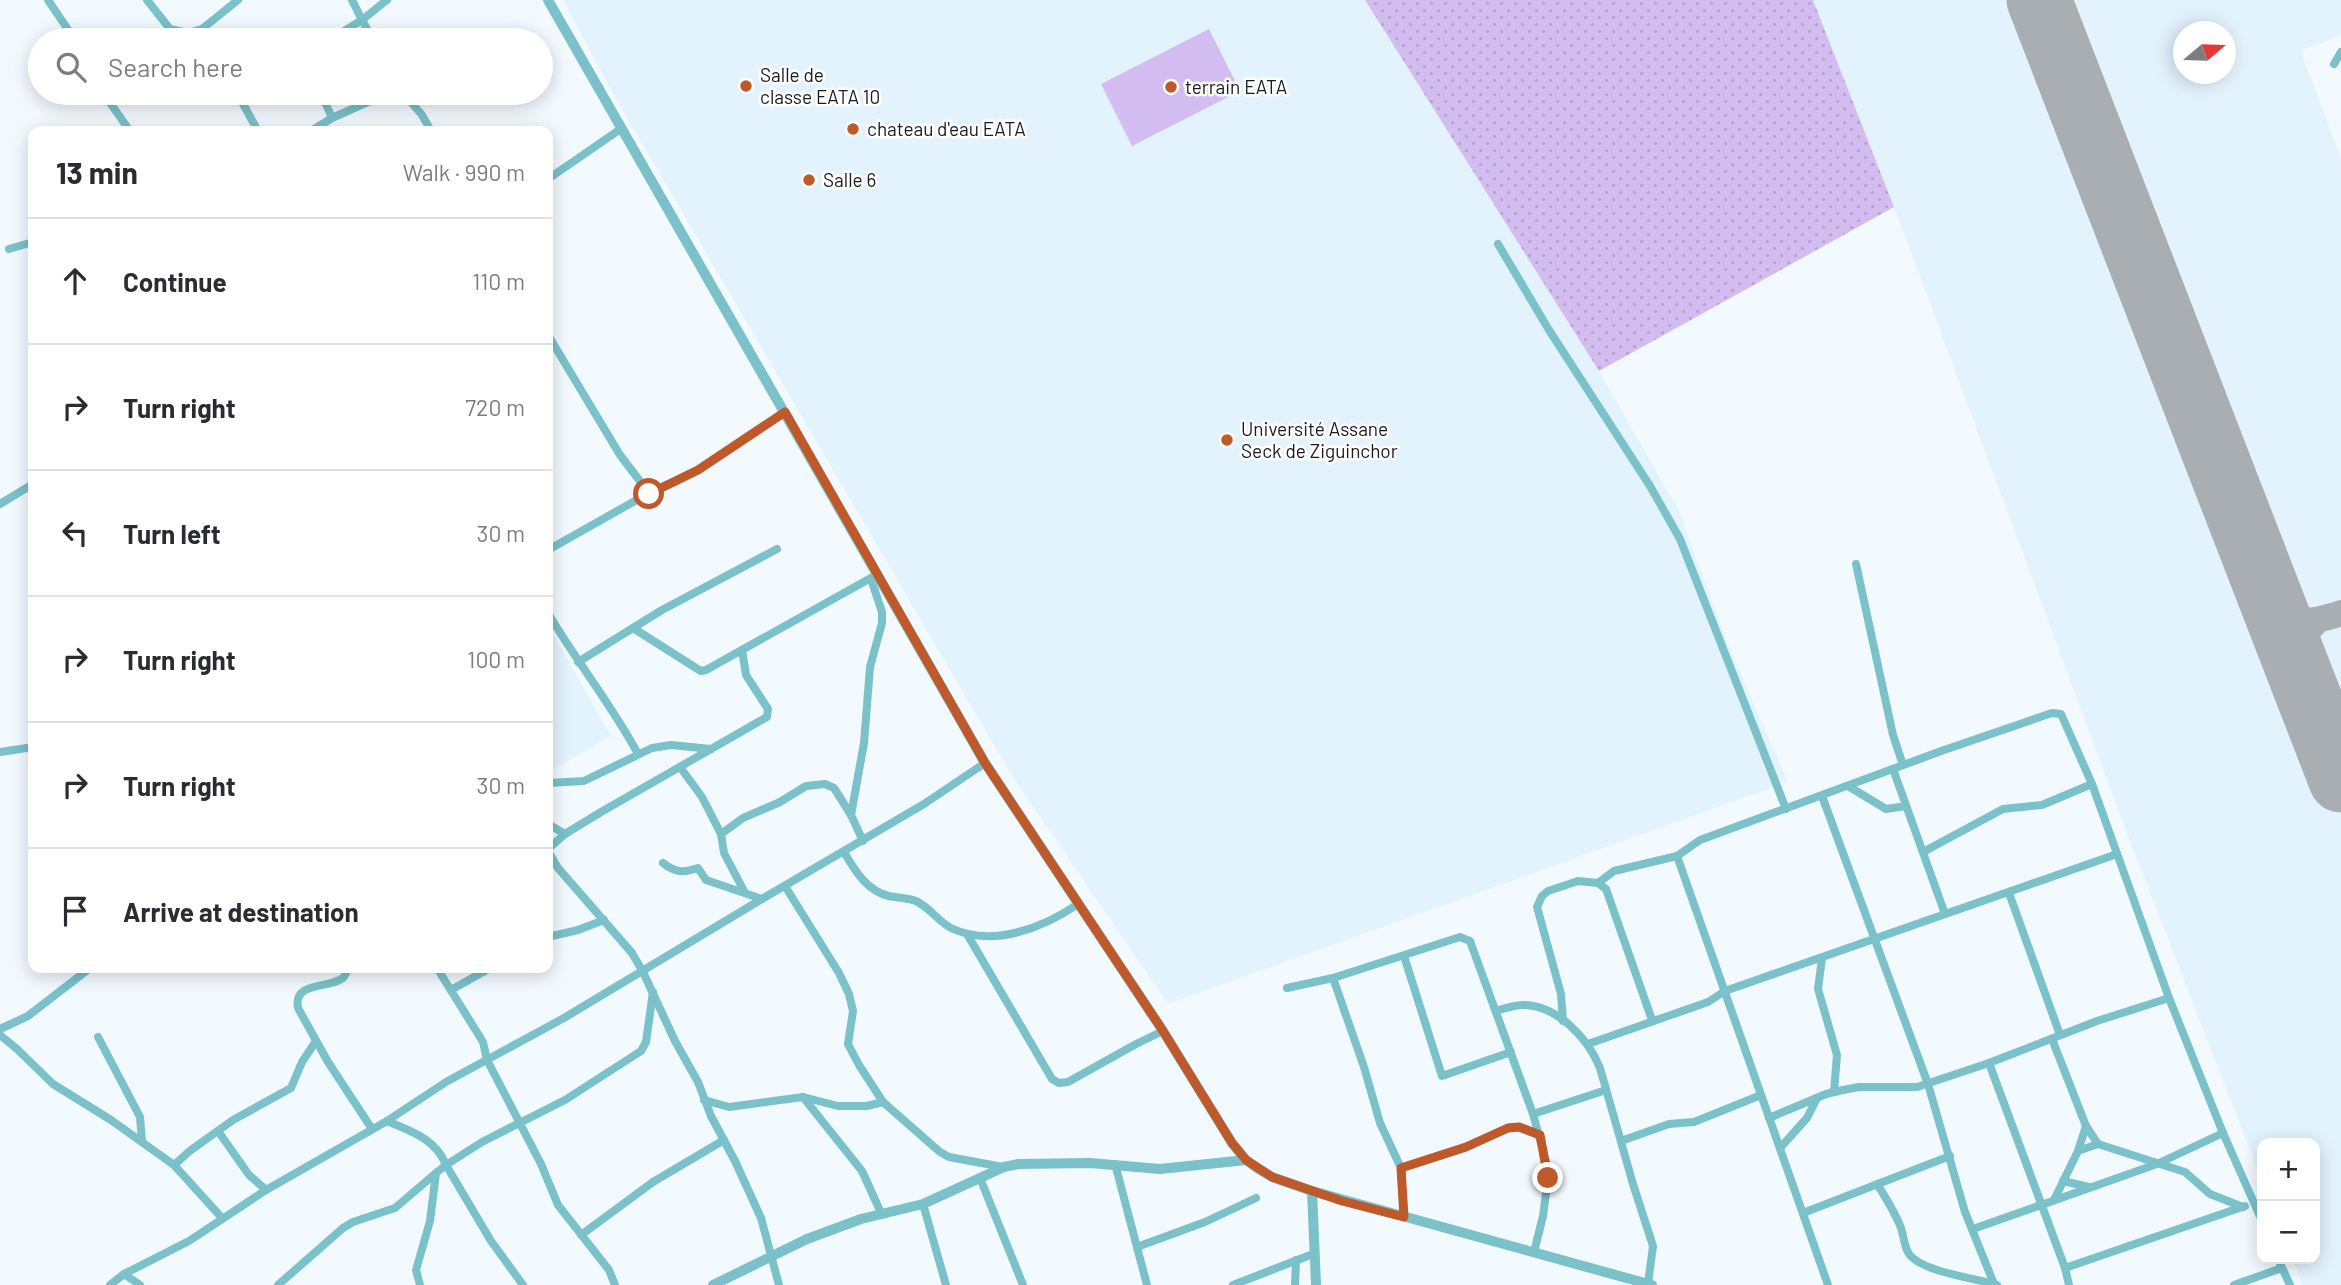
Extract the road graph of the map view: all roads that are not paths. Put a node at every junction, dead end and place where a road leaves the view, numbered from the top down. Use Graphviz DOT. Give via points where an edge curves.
graph roads {
  1 [pos="48,0"];
  2 [pos="148,0"];
  3 [pos="238,0"];
  4 [pos="352,0"];
  5 [pos="387,0"];
  6 [pos="548,0"];
  7 [pos="362,20"];
  8 [pos="67,28"];
  9 [pos="169,28"];
  10 [pos="203,28"];
  11 [pos="349,28"];
  12 [pos="366,28"];
  13 [pos="2341,52"];
  14 [pos="2334,64"];
  15 [pos="112,105"];
  16 [pos="244,105"];
  17 [pos="326,105"];
  18 [pos="361,105"];
  19 [pos="413,105"];
  20 [pos="331,118"];
  21 [pos="126,126"];
  22 [pos="255,126"];
  23 [pos="319,126"];
  24 [pos="428,126"];
  25 [pos="622,128"];
  26 [pos="553,176"];
  27 [pos="28,243"];
  28 [pos="1499,244"];
  29 [pos="9,249"];
  30 [pos="553,343"];
  31 [pos="785,412"];
  32 [pos="28,487"];
  33 [pos="649,494"];
  34 [pos="0,504"];
  35 [pos="553,547"];
  36 [pos="777,549"];
  37 [pos="1856,564"];
  38 [pos="874,577"];
  39 [pos="553,621"];
  40 [pos="633,628"];
  41 [pos="742,650"];
  42 [pos="578,662"];
  43 [pos="28,748"];
  44 [pos="711,749"];
  45 [pos="0,752"];
  46 [pos="638,754"];
  47 [pos="985,763"];
  48 [pos="1903,765"];
  49 [pos="680,767"];
  50 [pos="1893,769"];
  51 [pos="553,783"];
  52 [pos="2092,784"];
  53 [pos="1848,786"];
  54 [pos="1822,796"];
  55 [pos="1906,806"];
  56 [pos="1786,810"];
  57 [pos="851,815"];
  58 [pos="553,827"];
  59 [pos="565,834"];
  60 [pos="721,834"];
  61 [pos="863,841"];
  62 [pos="553,845"];
  63 [pos="844,852"];
  64 [pos="1923,852"];
  65 [pos="2117,854"];
  66 [pos="1677,856"];
  67 [pos="553,859"];
  68 [pos="663,863"];
  69 [pos="1598,883"];
  70 [pos="785,886"];
  71 [pos="744,891"];
  72 [pos="2009,893"];
  73 [pos="762,899"];
  74 [pos="1078,904"];
  75 [pos="1945,914"];
  76 [pos="604,920"];
  77 [pos="967,934"];
  78 [pos="553,936"];
  79 [pos="1874,941"];
  80 [pos="1405,956"];
  81 [pos="1822,958"];
  82 [pos="643,972"];
  83 [pos="84,973"];
  84 [pos="346,973"];
  85 [pos="440,973"];
  86 [pos="481,973"];
  87 [pos="1333,978"];
  88 [pos="1287,988"];
  89 [pos="451,990"];
  90 [pos="1725,991"];
  91 [pos="653,992"];
  92 [pos="2169,998"];
  93 [pos="1496,1011"];
  94 [pos="1652,1020"];
  95 [pos="1563,1021"];
  96 [pos="0,1029"];
  97 [pos="1163,1031"];
  98 [pos="0,1035"];
  99 [pos="98,1037"];
  100 [pos="2056,1037"];
  101 [pos="316,1041"];
  102 [pos="1588,1044"];
  103 [pos="1511,1052"];
  104 [pos="487,1060"];
  105 [pos="1989,1063"];
  106 [pos="1928,1084"];
  107 [pos="1606,1090"];
  108 [pos="1834,1092"];
  109 [pos="1761,1095"];
  110 [pos="803,1097"];
  111 [pos="1817,1098"];
  112 [pos="704,1100"];
  113 [pos="883,1102"];
  114 [pos="1533,1114"];
  115 [pos="1769,1118"];
  116 [pos="387,1121"];
  117 [pos="519,1124"];
  118 [pos="2086,1126"];
  119 [pos="372,1129"];
  120 [pos="218,1131"];
  121 [pos="2223,1133"];
  122 [pos="1540,1135"];
  123 [pos="724,1140"];
  124 [pos="142,1141"];
  125 [pos="1621,1141"];
  126 [pos="2098,1144"];
  127 [pos="1780,1148"];
  128 [pos="2078,1151"];
  129 [pos="1950,1156"];
  130 [pos="1246,1160"];
  131 [pos="1115,1164"];
  132 [pos="2157,1164"];
  133 [pos="174,1165"];
  134 [pos="446,1165"];
  135 [pos="1004,1167"];
  136 [pos="1401,1168"];
  137 [pos="436,1173"];
  138 [pos="980,1178"];
  139 [pos="2063,1181"];
  140 [pos="1877,1184"];
  141 [pos="2089,1187"];
  142 [pos="266,1190"];
  143 [pos="1312,1191"];
  144 [pos="1256,1198"];
  145 [pos="2054,1200"];
  146 [pos="2254,1202"];
  147 [pos="923,1204"];
  148 [pos="2042,1204"];
  149 [pos="2243,1207"];
  150 [pos="2257,1209"];
  151 [pos="1803,1213"];
  152 [pos="882,1215"];
  153 [pos="1404,1217"];
  154 [pos="222,1218"];
  155 [pos="1973,1229"];
  156 [pos="581,1235"];
  157 [pos="1137,1247"];
  158 [pos="1534,1252"];
  159 [pos="1313,1254"];
  160 [pos="770,1257"];
  161 [pos="1296,1260"];
  162 [pos="2280,1264"];
  163 [pos="2065,1268"];
  164 [pos="2282,1268"];
  165 [pos="124,1274"];
  166 [pos="2247,1283"];
  167 [pos="1650,1284"];
  168 [pos="110,1285"];
  169 [pos="140,1285"];
  170 [pos="278,1285"];
  171 [pos="420,1285"];
  172 [pos="523,1285"];
  173 [pos="615,1285"];
  174 [pos="713,1285"];
  175 [pos="779,1285"];
  176 [pos="946,1285"];
  177 [pos="1023,1285"];
  178 [pos="1147,1285"];
  179 [pos="1233,1285"];
  180 [pos="1295,1285"];
  181 [pos="1316,1285"];
  182 [pos="1828,1285"];
  183 [pos="1996,1285"];
  184 [pos="2069,1285"];
  185 [pos="2234,1285"];
  186 [pos="2290,1285"];
  1 -- 8 [label="street"];
  2 -- 9 [label="street"];
  3 -- 10 [label="street"];
  4 -- 7 [label="street"];
  5 -- 7 [label="street"];
  6 -- 25 [label="street"];
  7 -- 11 [label="street"];
  7 -- 12 [label="street"];
  13 -- 14 [label="street"];
  15 -- 21 [label="street"];
  16 -- 22 [label="street"];
  17 -- 20 [label="street"];
  18 -- 20 [label="street"];
  19 -- 24 [label="street"];
  20 -- 23 [label="street"];
  25 -- 26 [label="street"];
  25 -- 31 [label="street"];
  27 -- 29 [label="street"];
  28 -- 56 [label="street" via="1680,539"];
  30 -- 33 [label="street" via="620,455"];
  31 -- 33 [label="street" via="698,470"];
  31 -- 38 [label="street"];
  32 -- 34 [label="street"];
  33 -- 35 [label="street"];
  36 -- 40 [label="street"];
  37 -- 48 [label="street"];
  38 -- 41 [label="street"];
  38 -- 47 [label="street"];
  38 -- 57 [label="street" via="881,623"];
  39 -- 42 [label="street"];
  40 -- 41 [label="street" via="701,671"];
  40 -- 42 [label="street"];
  41 -- 44 [label="street" via="746,674 768,709 767,717"];
  42 -- 46 [label="street"];
  43 -- 45 [label="street"];
  44 -- 46 [label="street" via="671,745"];
  44 -- 49 [label="street"];
  46 -- 51 [label="street" via="584,781"];
  47 -- 61 [label="street"];
  47 -- 74 [label="street"];
  48 -- 50 [label="street"];
  48 -- 52 [label="street" via="2057,713 2066,721"];
  49 -- 59 [label="street"];
  49 -- 60 [label="street"];
  50 -- 53 [label="street"];
  50 -- 55 [label="street"];
  52 -- 64 [label="street" via="2042,804 2003,809"];
  52 -- 65 [label="street"];
  53 -- 54 [label="street"];
  53 -- 55 [label="street" via="1886,809"];
  54 -- 56 [label="street"];
  54 -- 79 [label="street"];
  55 -- 64 [label="street"];
  56 -- 66 [label="street" via="1700,840"];
  57 -- 60 [label="street" via="834,788 817,784 743,818"];
  57 -- 61 [label="street"];
  58 -- 59 [label="street"];
  59 -- 62 [label="street"];
  60 -- 71 [label="street" via="724,853"];
  61 -- 63 [label="street"];
  63 -- 70 [label="street"];
  63 -- 77 [label="street" via="870,887 886,896 918,902 946,925"];
  64 -- 75 [label="street"];
  65 -- 72 [label="street"];
  65 -- 92 [label="street"];
  66 -- 69 [label="street" via="1614,870"];
  66 -- 90 [label="street"];
  67 -- 76 [label="street"];
  68 -- 71 [label="street" via="684,873 698,868 706,880"];
  69 -- 94 [label="street" via="1606,889"];
  69 -- 95 [label="street" via="1578,881 1548,891 1537,906 1561,994"];
  70 -- 73 [label="street"];
  70 -- 113 [label="street" via="839,973 853,1011 848,1044"];
  71 -- 73 [label="street"];
  72 -- 75 [label="street"];
  72 -- 100 [label="street"];
  73 -- 82 [label="street"];
  74 -- 77 [label="street" via="1030,930"];
  74 -- 97 [label="street"];
  75 -- 79 [label="street"];
  76 -- 78 [label="street"];
  76 -- 82 [label="street"];
  77 -- 97 [label="street" via="1052,1079 1059,1083"];
  79 -- 81 [label="street"];
  79 -- 106 [label="street"];
  80 -- 87 [label="street"];
  80 -- 93 [label="street" via="1460,937 1470,941"];
  80 -- 103 [label="street" via="1442,1076"];
  81 -- 90 [label="street"];
  81 -- 108 [label="street" via="1818,989 1837,1055"];
  82 -- 91 [label="street"];
  82 -- 104 [label="street"];
  83 -- 96 [label="street" via="28,1016"];
  84 -- 101 [label="street" via="298,998 298,1008"];
  85 -- 89 [label="street"];
  86 -- 89 [label="street"];
  87 -- 88 [label="street"];
  87 -- 136 [label="street" via="1380,1123"];
  89 -- 104 [label="street" via="483,1042"];
  90 -- 94 [label="street" via="1708,1002"];
  90 -- 109 [label="street"];
  91 -- 112 [label="street"];
  91 -- 117 [label="street" via="641,1051"];
  92 -- 100 [label="street"];
  92 -- 121 [label="street"];
  93 -- 95 [label="street" via="1525,1005"];
  93 -- 103 [label="street"];
  94 -- 102 [label="street"];
  95 -- 102 [label="street"];
  97 -- 130 [label="street"];
  98 -- 124 [label="street" via="53,1084"];
  99 -- 124 [label="street" via="140,1117"];
  100 -- 105 [label="street"];
  100 -- 118 [label="street"];
  101 -- 119 [label="street"];
  101 -- 120 [label="street" via="291,1088"];
  102 -- 107 [label="street"];
  103 -- 114 [label="street"];
  104 -- 116 [label="street"];
  104 -- 117 [label="street"];
  105 -- 106 [label="street"];
  105 -- 148 [label="street"];
  106 -- 108 [label="street"];
  106 -- 129 [label="street"];
  107 -- 114 [label="street"];
  107 -- 125 [label="street"];
  108 -- 111 [label="street"];
  109 -- 115 [label="street"];
  109 -- 125 [label="street" via="1694,1122 1669,1124"];
  110 -- 112 [label="street" via="741,1107"];
  110 -- 113 [label="street" via="838,1106"];
  110 -- 152 [label="street" via="862,1171"];
  111 -- 115 [label="street"];
  111 -- 127 [label="street" via="1807,1118"];
  112 -- 123 [label="street"];
  113 -- 135 [label="street" via="949,1157"];
  114 -- 122 [label="street"];
  115 -- 127 [label="street"];
  116 -- 119 [label="street"];
  116 -- 134 [label="street" via="434,1145"];
  117 -- 134 [label="street"];
  117 -- 156 [label="street" via="558,1205"];
  118 -- 126 [label="street"];
  118 -- 128 [label="street"];
  119 -- 142 [label="street"];
  120 -- 133 [label="street"];
  120 -- 142 [label="street" via="249,1175"];
  121 -- 132 [label="street"];
  121 -- 146 [label="street"];
  122 -- 136 [label="street" via="1508,1128"];
  122 -- 158 [label="street" via="1548,1178"];
  123 -- 156 [label="street" via="653,1182"];
  123 -- 160 [label="street" via="761,1218"];
  124 -- 133 [label="street"];
  125 -- 167 [label="street" via="1653,1247"];
  126 -- 128 [label="street"];
  126 -- 132 [label="street"];
  127 -- 151 [label="street"];
  128 -- 139 [label="street"];
  129 -- 140 [label="street"];
  129 -- 155 [label="street"];
  130 -- 131 [label="street" via="1160,1169"];
  130 -- 143 [label="street" via="1272,1177"];
  131 -- 135 [label="street"];
  131 -- 157 [label="street"];
  132 -- 141 [label="street"];
  132 -- 149 [label="street" via="2185,1172 2210,1194"];
  133 -- 154 [label="street"];
  134 -- 137 [label="street"];
  134 -- 172 [label="street"];
  135 -- 138 [label="street"];
  136 -- 153 [label="street"];
  137 -- 170 [label="street" via="395,1208 343,1228"];
  137 -- 171 [label="street" via="430,1221 416,1270"];
  138 -- 147 [label="street"];
  138 -- 177 [label="street"];
  139 -- 141 [label="street"];
  139 -- 145 [label="street"];
  140 -- 151 [label="street"];
  140 -- 183 [label="street" via="1911,1257"];
  141 -- 145 [label="street"];
  142 -- 154 [label="street"];
  143 -- 153 [label="street"];
  143 -- 159 [label="street"];
  144 -- 157 [label="street"];
  145 -- 148 [label="street"];
  146 -- 149 [label="street"];
  146 -- 150 [label="street"];
  147 -- 152 [label="street"];
  147 -- 176 [label="street"];
  148 -- 155 [label="street"];
  148 -- 163 [label="street"];
  149 -- 163 [label="street"];
  151 -- 182 [label="street"];
  152 -- 160 [label="street" via="807,1239"];
  153 -- 158 [label="street"];
  154 -- 165 [label="street" via="189,1241"];
  155 -- 183 [label="street"];
  156 -- 173 [label="street"];
  157 -- 178 [label="street"];
  158 -- 167 [label="street"];
  159 -- 161 [label="street"];
  159 -- 181 [label="street"];
  160 -- 174 [label="street"];
  160 -- 175 [label="street"];
  161 -- 179 [label="street"];
  161 -- 180 [label="street"];
  162 -- 164 [label="street"];
  163 -- 184 [label="street"];
  164 -- 166 [label="street"];
  164 -- 186 [label="street"];
  165 -- 168 [label="street"];
  165 -- 169 [label="street"];
  166 -- 185 [label="street"];
}
